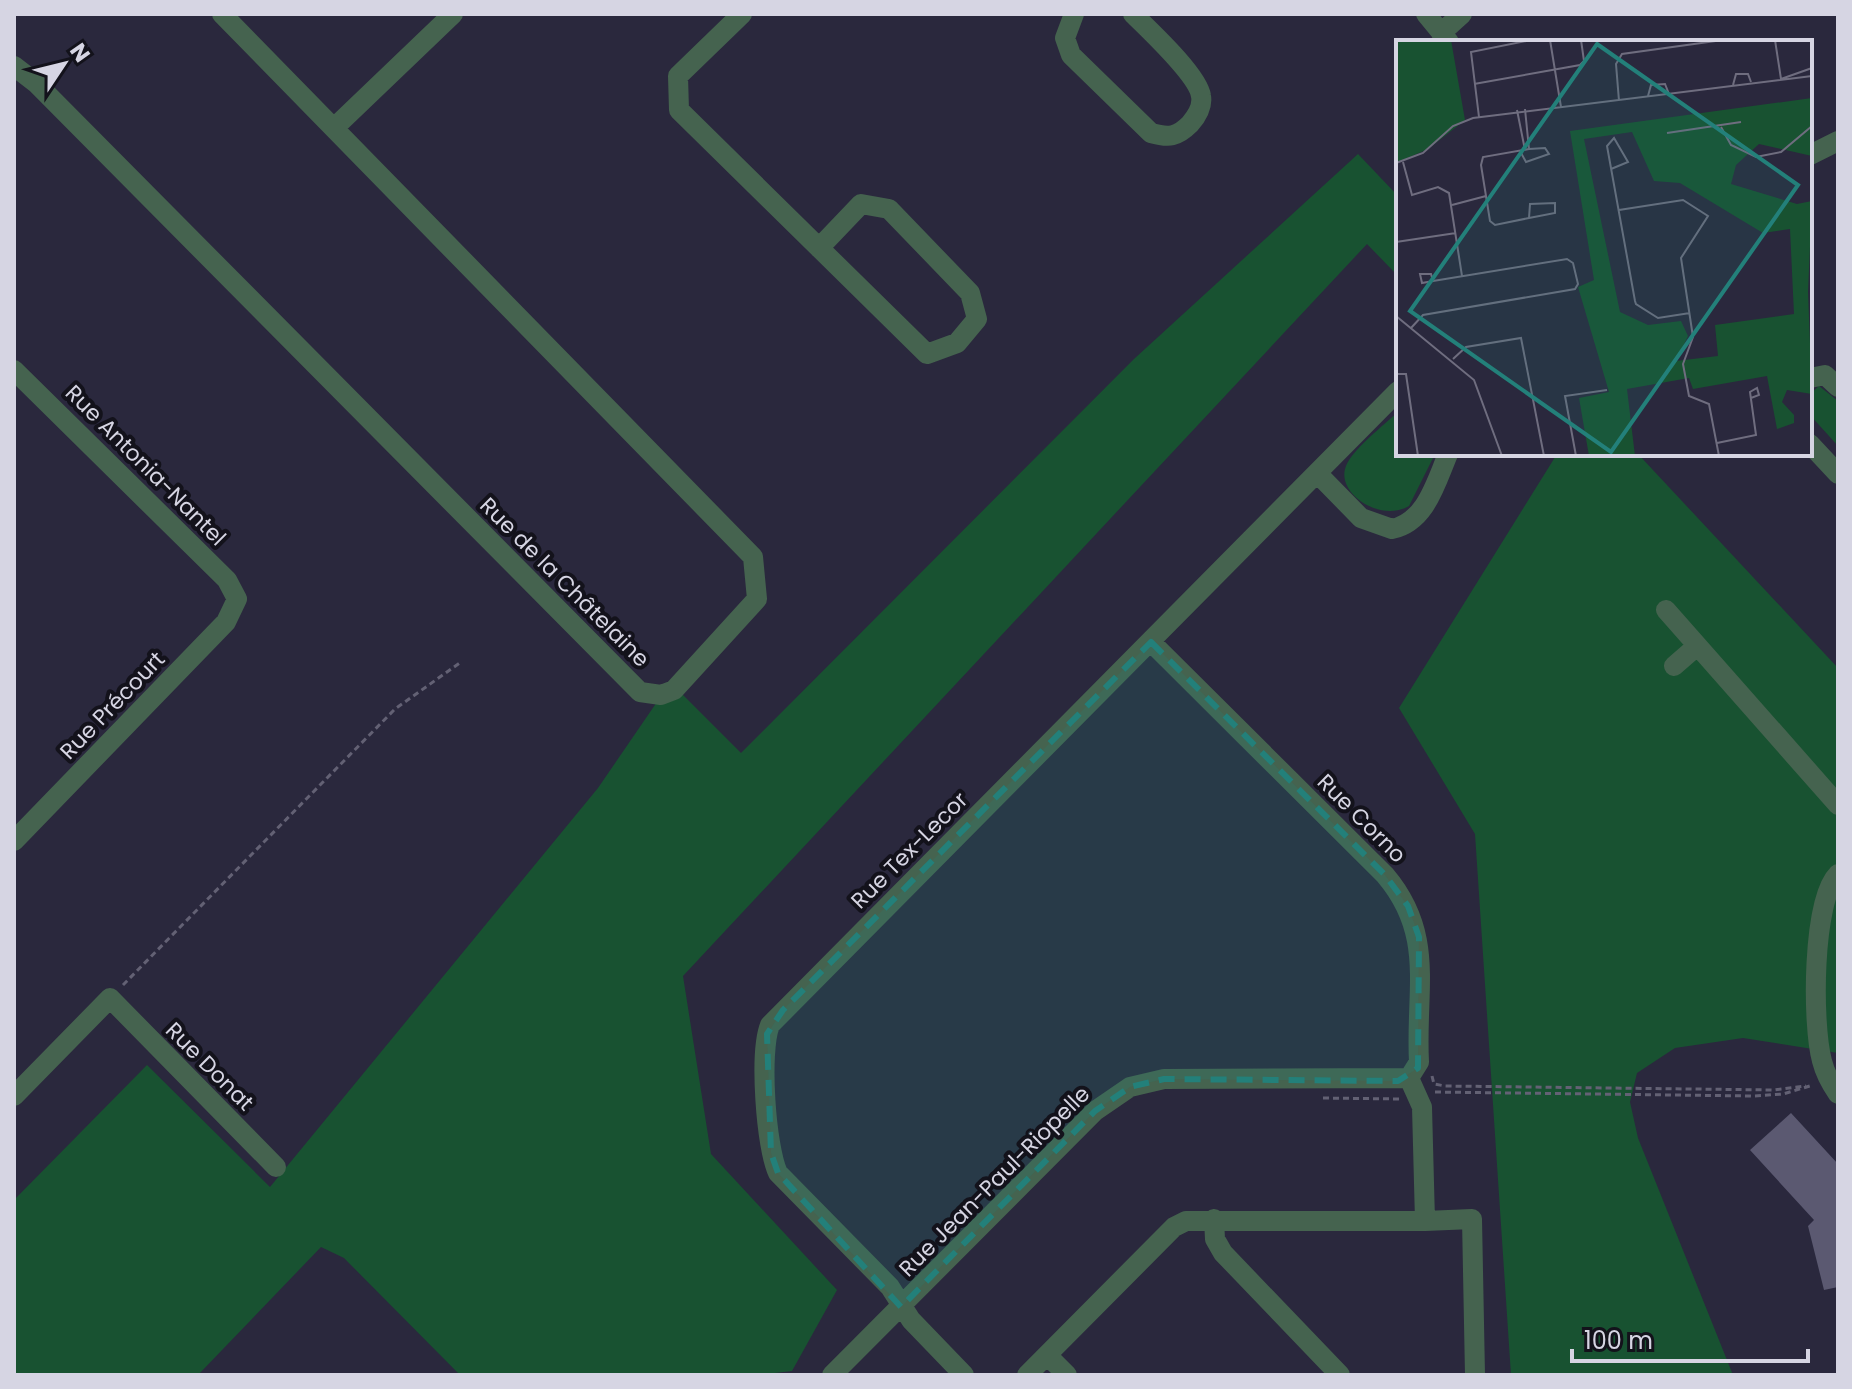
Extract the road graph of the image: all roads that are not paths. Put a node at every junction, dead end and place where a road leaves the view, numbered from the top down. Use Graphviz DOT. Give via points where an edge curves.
graph roads {
  1 [pos="222,14"];
  2 [pos="453,14"];
  3 [pos="742,14"];
  4 [pos="1074,14"];
  5 [pos="1426,14"];
  6 [pos="1462,14"];
  7 [pos="1143,17"];
  8 [pos="1445,38"];
  9 [pos="14,66"];
  10 [pos="334,128"];
  11 [pos="1838,141"];
  12 [pos="1812,154"];
  13 [pos="819,248"];
  14 [pos="14,370"];
  15 [pos="1812,378"];
  16 [pos="1838,387"];
  17 [pos="1396,393"];
  18 [pos="1812,446"];
  19 [pos="1447,456"];
  20 [pos="1317,473"];
  21 [pos="1838,474"];
  22 [pos="237,599"];
  23 [pos="1666,610"];
  24 [pos="1151,642"];
  25 [pos="1697,646"];
  26 [pos="1674,666"];
  27 [pos="1838,805"];
  28 [pos="14,841"];
  29 [pos="1838,874"];
  30 [pos="1830,922"];
  31 [pos="1409,1078"];
  32 [pos="1838,1094"];
  33 [pos="14,1096"];
  34 [pos="276,1167"];
  35 [pos="1214,1219"];
  36 [pos="1425,1221"];
  37 [pos="901,1307"];
  38 [pos="1047,1355"];
  39 [pos="832,1375"];
  40 [pos="964,1375"];
  41 [pos="1027,1375"];
  42 [pos="1067,1375"];
  43 [pos="1340,1375"];
  44 [pos="1475,1375"];
  1 -- 10 [label="street, Rue de la Châtelaine"];
  2 -- 10 [label="street"];
  3 -- 13 [label="street" via="678,76 679,110"];
  4 -- 7 [label="street" via="1065,38 1071,55 1151,133 1168,138 1181,133 1199,114 1202,95"];
  5 -- 8 [label="street"];
  6 -- 8 [label="street"];
  9 -- 10 [label="street, Rue de la Châtelaine" via="640,692 661,695 674,690 757,599 753,557"];
  11 -- 12 [label="street"];
  13 -- 13 [label="street" via="927,354 957,343 977,319 970,293 889,209 861,204"];
  14 -- 22 [label="street, Rue Antonia-Nantel" via="227,580"];
  15 -- 16 [label="street" via="1825,375"];
  17 -- 20 [label="street, Rue Tex-Lecor"];
  18 -- 21 [label="street"];
  19 -- 20 [label="street" via="1424,507 1392,529 1361,518"];
  20 -- 24 [label="street, Rue Tex-Lecor"];
  22 -- 28 [label="street, Rue Précourt" via="226,622"];
  23 -- 25 [label="street"];
  24 -- 31 [label="street, Rue Corno" via="1385,875 1408,906 1419,937 1419,1062"];
  24 -- 37 [label="street, Rue Tex-Lecor" via="783,1010 767,1034 771,1153 778,1173 890,1287"];
  25 -- 26 [label="street"];
  25 -- 27 [label="street"];
  29 -- 30 [label="street" via="1825,892"];
  30 -- 32 [label="street" via="1817,950 1818,1034 1822,1061"];
  31 -- 36 [label="street" via="1420,1097"];
  31 -- 37 [label="street, Rue Jean-Paul-Riopelle" via="1164,1079 1130,1087 1095,1111"];
  33 -- 34 [label="street, Rue Donat" via="110,998"];
  35 -- 36 [label="street"];
  35 -- 38 [label="street" via="1193,1219 1174,1227"];
  35 -- 43 [label="street" via="1215,1239 1223,1253"];
  36 -- 44 [label="street" via="1472,1219"];
  37 -- 39 [label="street, Rue Jean-Paul-Riopelle"];
  37 -- 40 [label="street, Rue Tex-Lecor"];
  38 -- 41 [label="street"];
  38 -- 42 [label="street"];
}
